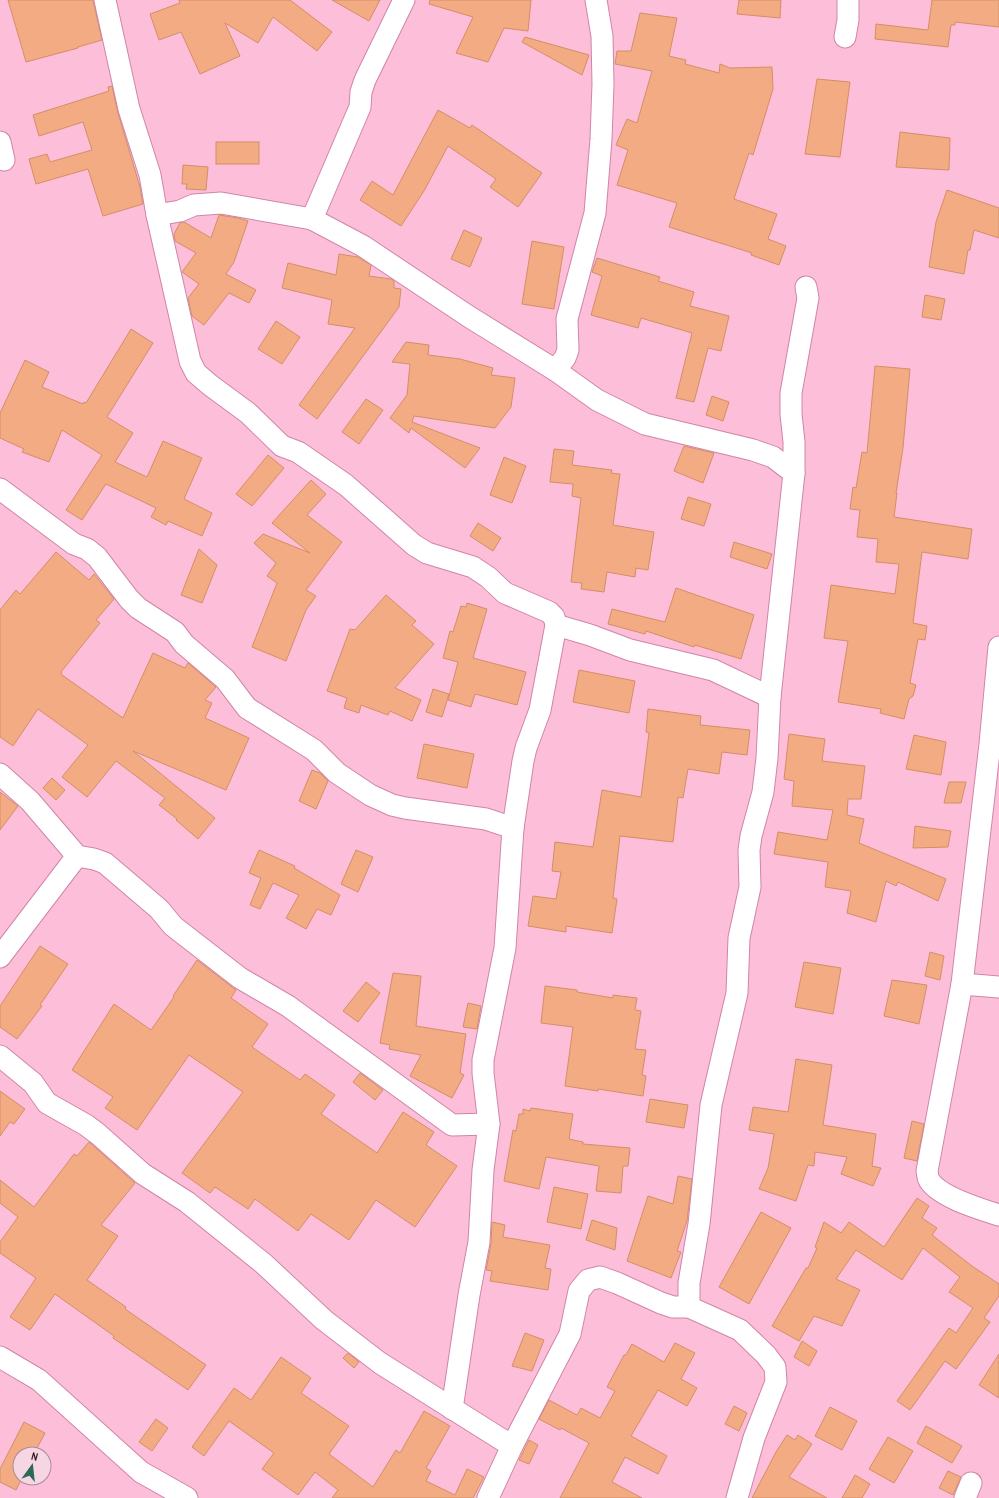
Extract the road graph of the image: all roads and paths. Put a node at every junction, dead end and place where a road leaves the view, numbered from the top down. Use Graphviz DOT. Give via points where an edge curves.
graph roads {
  1 [pos="105,0"];
  2 [pos="404,0"];
  3 [pos="596,0"];
  4 [pos="848,0"];
  5 [pos="845,37"];
  6 [pos="157,215"];
  7 [pos="312,219"];
  8 [pos="806,287"];
  9 [pos="554,370"];
  10 [pos="794,473"];
  11 [pos="0,488"];
  12 [pos="556,625"];
  13 [pos="999,647"];
  14 [pos="770,697"];
  15 [pos="994,745"];
  16 [pos="0,774"];
  17 [pos="513,828"];
  18 [pos="77,856"];
  19 [pos="0,957"];
  20 [pos="962,984"];
  21 [pos="999,987"];
  22 [pos="0,1056"];
  23 [pos="489,1124"];
  24 [pos="999,1215"];
  25 [pos="689,1308"];
  26 [pos="0,1357"];
  27 [pos="452,1409"];
  28 [pos="512,1446"];
  29 [pos="187,1498"];
  30 [pos="488,1498"];
  31 [pos="737,1498"];
  1 -- 6 [label="street" via="128,109 150,175"];
  2 -- 7 [label="street" via="365,80 360,107"];
  3 -- 9 [label="street" via="602,36 604,84 595,213 567,318 568,350 565,358"];
  4 -- 5 [label="street"];
  6 -- 7 [label="street" via="180,211 194,205 221,203"];
  6 -- 12 [label="street" via="190,362 196,373 248,413 282,446 298,452 346,485 414,545 427,553 473,567 488,576 505,593 549,612 554,616"];
  7 -- 9 [label="street" via="363,246"];
  8 -- 10 [label="street" via="808,298 791,393"];
  9 -- 10 [label="street" via="597,400 645,424 753,450 773,458"];
  10 -- 14 [label="street"];
  11 -- 17 [label="street" via="74,544 87,549 97,557 129,599 138,608 175,632 184,644 225,679 247,708 314,750 337,773 370,795 405,808 486,819"];
  12 -- 14 [label="street" via="590,634 630,650 713,670"];
  12 -- 17 [label="street" via="540,710 523,761"];
  13 -- 15 [label="street"];
  14 -- 25 [label="street" via="763,792 750,843 750,887 739,938 737,993 711,1105 699,1224 689,1283"];
  15 -- 20 [label="street"];
  16 -- 18 [label="street" via="30,801"];
  17 -- 23 [label="street" via="505,948 484,1060 483,1073"];
  18 -- 19 [label="street"];
  18 -- 23 [label="street" via="105,863 159,909 173,926 240,978 288,1006 452,1125"];
  20 -- 21 [label="street"];
  20 -- 24 [label="street" via="929,1153 928,1179 947,1195"];
  22 -- 27 [label="street" via="33,1083 47,1103 86,1125 143,1174 187,1202 264,1264 324,1320 380,1364"];
  23 -- 27 [label="street" via="483,1170 479,1242"];
  25 -- 28 [label="street" via="661,1303 600,1277 588,1280 580,1291 570,1334"];
  25 -- 31 [label="street" via="740,1330 775,1367 776,1382 754,1438"];
  26 -- 29 [label="street" via="39,1380 141,1472"];
  27 -- 28 [label="street"];
  28 -- 30 [label="street"];
}
